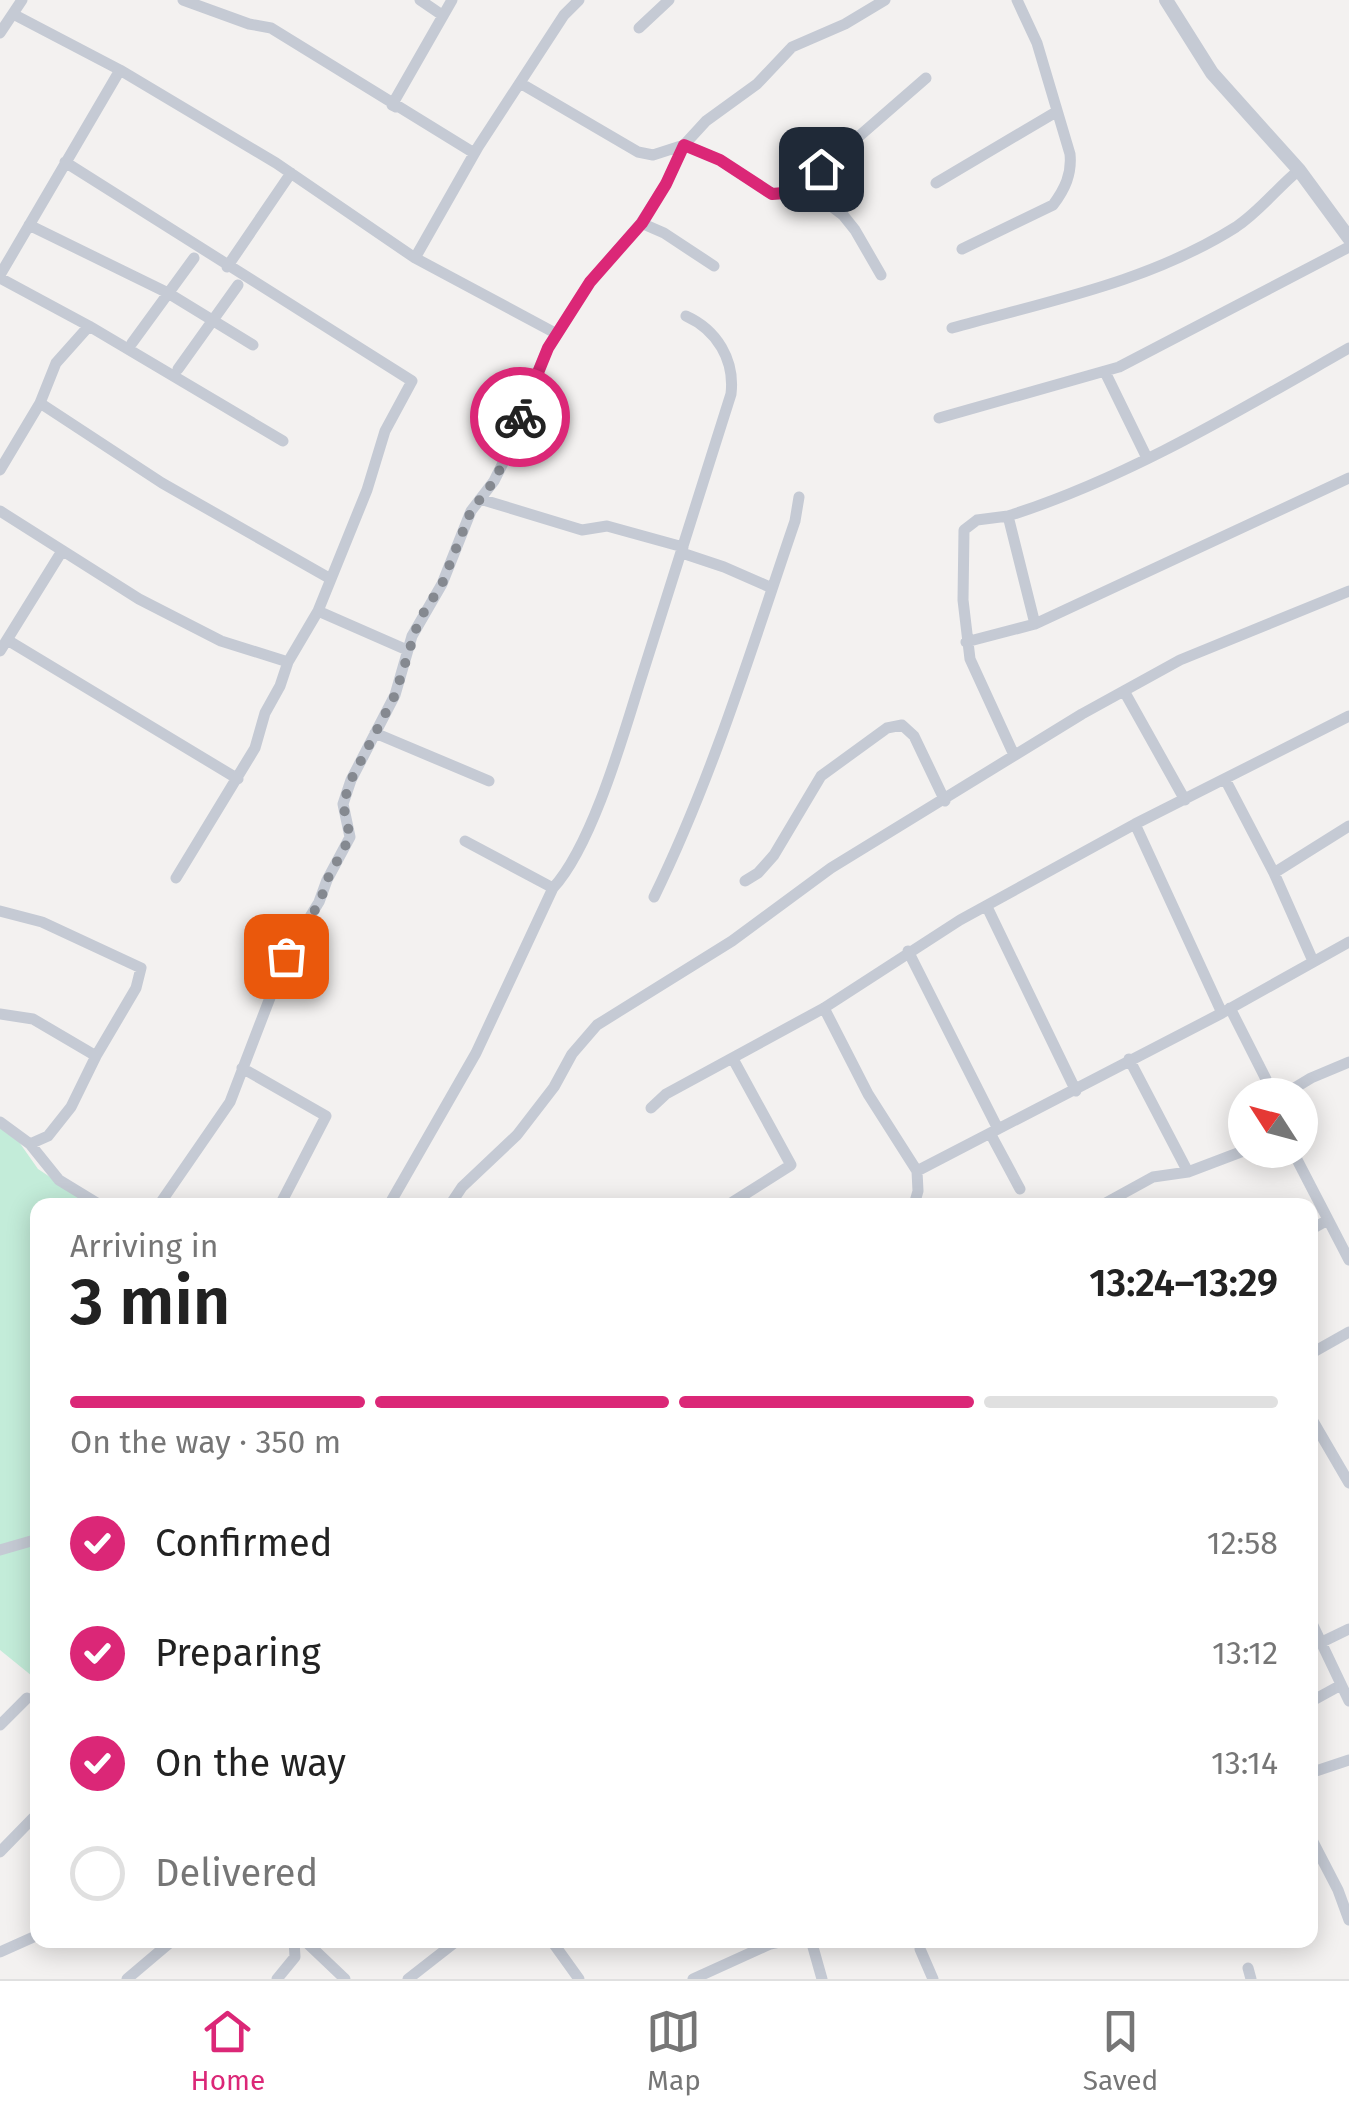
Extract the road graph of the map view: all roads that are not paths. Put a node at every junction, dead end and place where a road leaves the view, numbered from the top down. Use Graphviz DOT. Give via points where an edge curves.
graph roads {
  1 [pos="22,0"];
  2 [pos="183,0"];
  3 [pos="420,0"];
  4 [pos="452,0"];
  5 [pos="579,0"];
  6 [pos="669,0"];
  7 [pos="885,0"];
  8 [pos="1017,0"];
  9 [pos="1166,0"];
  10 [pos="13,14"];
  11 [pos="442,15"];
  12 [pos="639,28"];
  13 [pos="0,33"];
  14 [pos="120,70"];
  15 [pos="926,78"];
  16 [pos="520,83"];
  17 [pos="392,105"];
  18 [pos="1056,112"];
  19 [pos="684,145"];
  20 [pos="476,150"];
  21 [pos="65,162"];
  22 [pos="1300,170"];
  23 [pos="292,173"];
  24 [pos="936,183"];
  25 [pos="795,192"];
  26 [pos="642,223"];
  27 [pos="29,224"];
  28 [pos="1349,238"];
  29 [pos="1349,246"];
  30 [pos="962,249"];
  31 [pos="194,258"];
  32 [pos="415,258"];
  33 [pos="714,266"];
  34 [pos="228,267"];
  35 [pos="881,275"];
  36 [pos="0,276"];
  37 [pos="238,286"];
  38 [pos="168,293"];
  39 [pos="686,316"];
  40 [pos="213,321"];
  41 [pos="90,326"];
  42 [pos="952,328"];
  43 [pos="558,334"];
  44 [pos="132,343"];
  45 [pos="253,345"];
  46 [pos="1349,348"];
  47 [pos="178,368"];
  48 [pos="1105,372"];
  49 [pos="40,403"];
  50 [pos="939,418"];
  51 [pos="283,441"];
  52 [pos="1147,458"];
  53 [pos="0,470"];
  54 [pos="1349,478"];
  55 [pos="800,497"];
  56 [pos="480,500"];
  57 [pos="0,511"];
  58 [pos="1008,516"];
  59 [pos="682,550"];
  60 [pos="62,551"];
  61 [pos="330,578"];
  62 [pos="772,588"];
  63 [pos="1349,591"];
  64 [pos="318,611"];
  65 [pos="1035,624"];
  66 [pos="966,642"];
  67 [pos="4,646"];
  68 [pos="408,650"];
  69 [pos="288,662"];
  70 [pos="1124,691"];
  71 [pos="1349,716"];
  72 [pos="375,733"];
  73 [pos="1014,756"];
  74 [pos="238,779"];
  75 [pos="1226,780"];
  76 [pos="488,781"];
  77 [pos="1185,800"];
  78 [pos="945,801"];
  79 [pos="1135,824"];
  80 [pos="1349,826"];
  81 [pos="465,840"];
  82 [pos="1274,873"];
  83 [pos="176,878"];
  84 [pos="745,882"];
  85 [pos="553,888"];
  86 [pos="654,897"];
  87 [pos="986,907"];
  88 [pos="0,911"];
  89 [pos="1349,942"];
  90 [pos="908,951"];
  91 [pos="1312,961"];
  92 [pos="824,1008"];
  93 [pos="1226,1011"];
  94 [pos="0,1014"];
  95 [pos="96,1056"];
  96 [pos="733,1058"];
  97 [pos="1129,1059"];
  98 [pos="1349,1062"];
  99 [pos="242,1068"];
  100 [pos="1264,1078"];
  101 [pos="1311,1078"];
  102 [pos="1076,1091"];
  103 [pos="652,1108"];
  104 [pos="0,1122"];
  105 [pos="994,1131"];
  106 [pos="30,1144"];
  107 [pos="1228,1157"];
  108 [pos="1300,1168"];
  109 [pos="918,1172"];
  110 [pos="1188,1172"];
  111 [pos="1020,1189"];
  112 [pos="89,1198"];
  113 [pos="163,1198"];
  114 [pos="284,1198"];
  115 [pos="393,1198"];
  116 [pos="455,1198"];
  117 [pos="739,1198"];
  118 [pos="916,1198"];
  119 [pos="1115,1198"];
  120 [pos="1315,1198"];
  121 [pos="1318,1205"];
  122 [pos="1326,1222"];
  123 [pos="1318,1226"];
  124 [pos="1349,1260"];
  125 [pos="1349,1332"];
  126 [pos="1318,1349"];
  127 [pos="1318,1429"];
  128 [pos="1349,1450"];
  129 [pos="1335,1458"];
  130 [pos="1349,1483"];
  131 [pos="30,1541"];
  132 [pos="0,1550"];
  133 [pos="1349,1629"];
  134 [pos="1318,1634"];
  135 [pos="1322,1642"];
  136 [pos="1342,1685"];
  137 [pos="27,1698"];
  138 [pos="1318,1698"];
  139 [pos="1349,1701"];
  140 [pos="0,1724"];
  141 [pos="1349,1760"];
  142 [pos="1318,1770"];
  143 [pos="30,1821"];
  144 [pos="1318,1851"];
  145 [pos="0,1852"];
  146 [pos="1349,1920"];
  147 [pos="30,1939"];
  148 [pos="163,1948"];
  149 [pos="294,1948"];
  150 [pos="318,1948"];
  151 [pos="448,1948"];
  152 [pos="557,1948"];
  153 [pos="761,1948"];
  154 [pos="813,1948"];
  155 [pos="920,1948"];
  156 [pos="0,1952"];
  157 [pos="126,1979"];
  158 [pos="277,1979"];
  159 [pos="345,1979"];
  160 [pos="408,1979"];
  161 [pos="579,1979"];
  162 [pos="692,1979"];
  163 [pos="822,1979"];
  164 [pos="933,1979"];
  1 -- 10 [label="street"];
  2 -- 17 [label="street" via="271,28"];
  3 -- 11 [label="street"];
  4 -- 11 [label="street"];
  5 -- 16 [label="street"];
  6 -- 12 [label="street"];
  7 -- 19 [label="street" via="792,46"];
  8 -- 18 [label="street" via="1037,42"];
  9 -- 22 [label="street" via="1212,72"];
  10 -- 13 [label="street"];
  10 -- 14 [label="street"];
  11 -- 17 [label="street"];
  14 -- 21 [label="street"];
  14 -- 23 [label="street"];
  15 -- 25 [label="street"];
  16 -- 19 [label="street" via="638,152 654,155"];
  16 -- 20 [label="street"];
  17 -- 20 [label="street"];
  18 -- 24 [label="street"];
  18 -- 30 [label="street" via="1070,154 1063,192 1053,205"];
  19 -- 25 [label="street" via="772,194"];
  19 -- 26 [label="street"];
  20 -- 32 [label="street"];
  21 -- 27 [label="street"];
  21 -- 34 [label="street"];
  22 -- 28 [label="street"];
  22 -- 42 [label="street" via="1235,227 1150,270"];
  23 -- 32 [label="street"];
  23 -- 34 [label="street"];
  25 -- 35 [label="street" via="814,193 843,215"];
  26 -- 33 [label="street"];
  26 -- 43 [label="street" via="590,282"];
  27 -- 36 [label="street"];
  27 -- 38 [label="street"];
  29 -- 48 [label="street"];
  31 -- 38 [label="street"];
  32 -- 43 [label="street"];
  34 -- 61 [label="street" via="412,380 385,431"];
  36 -- 41 [label="street"];
  37 -- 40 [label="street"];
  38 -- 40 [label="street"];
  38 -- 44 [label="street"];
  39 -- 59 [label="street" via="705,324 733,376"];
  40 -- 45 [label="street"];
  40 -- 47 [label="street"];
  41 -- 49 [label="street" via="56,363"];
  41 -- 51 [label="street"];
  43 -- 56 [label="street" via="507,455"];
  46 -- 52 [label="street"];
  48 -- 50 [label="street"];
  48 -- 52 [label="street"];
  49 -- 53 [label="street"];
  49 -- 61 [label="street" via="162,483"];
  52 -- 58 [label="street"];
  54 -- 65 [label="street"];
  55 -- 62 [label="street"];
  56 -- 59 [label="street" via="582,530 607,526"];
  56 -- 68 [label="street"];
  57 -- 60 [label="street"];
  58 -- 65 [label="street"];
  58 -- 66 [label="street" via="977,520 964,530"];
  59 -- 62 [label="street"];
  59 -- 85 [label="street" via="612,768"];
  60 -- 67 [label="street"];
  60 -- 69 [label="street" via="221,642"];
  61 -- 64 [label="street"];
  62 -- 86 [label="street" via="694,808"];
  63 -- 70 [label="street" via="1233,636"];
  64 -- 68 [label="street"];
  64 -- 69 [label="street"];
  65 -- 66 [label="street"];
  66 -- 73 [label="street"];
  67 -- 74 [label="street"];
  68 -- 72 [label="street"];
  69 -- 74 [label="street"];
  70 -- 73 [label="street"];
  70 -- 77 [label="street"];
  71 -- 75 [label="street"];
  72 -- 76 [label="street"];
  72 -- 99 [label="street" via="343,804 350,837 286,956"];
  73 -- 78 [label="street"];
  74 -- 83 [label="street"];
  75 -- 77 [label="street"];
  75 -- 82 [label="street"];
  77 -- 79 [label="street"];
  78 -- 84 [label="street" via="914,736 902,726 887,728 821,776 774,854"];
  78 -- 116 [label="street" via="830,868 746,931 597,1025 518,1135"];
  79 -- 87 [label="street"];
  79 -- 93 [label="street"];
  80 -- 82 [label="street"];
  81 -- 85 [label="street"];
  82 -- 91 [label="street"];
  85 -- 115 [label="street" via="476,1053"];
  87 -- 90 [label="street"];
  87 -- 102 [label="street"];
  88 -- 95 [label="street" via="42,922 141,968"];
  89 -- 91 [label="street"];
  90 -- 92 [label="street"];
  90 -- 105 [label="street"];
  91 -- 93 [label="street"];
  92 -- 96 [label="street"];
  92 -- 109 [label="street"];
  93 -- 97 [label="street"];
  93 -- 100 [label="street"];
  94 -- 95 [label="street" via="33,1020"];
  95 -- 106 [label="street" via="71,1107 48,1136"];
  96 -- 103 [label="street"];
  96 -- 117 [label="street" via="790,1165"];
  97 -- 102 [label="street"];
  97 -- 110 [label="street"];
  98 -- 101 [label="street"];
  99 -- 113 [label="street" via="230,1102"];
  99 -- 114 [label="street" via="326,1116"];
  102 -- 105 [label="street"];
  104 -- 106 [label="street"];
  105 -- 109 [label="street"];
  105 -- 111 [label="street"];
  106 -- 112 [label="street" via="59,1180"];
  107 -- 110 [label="street"];
  108 -- 120 [label="street"];
  109 -- 118 [label="street"];
  110 -- 119 [label="street" via="1153,1177"];
  121 -- 122 [label="street"];
  122 -- 123 [label="street"];
  122 -- 124 [label="street"];
  125 -- 126 [label="street"];
  127 -- 129 [label="street"];
  128 -- 129 [label="street"];
  129 -- 130 [label="street"];
  131 -- 132 [label="street"];
  133 -- 135 [label="street"];
  134 -- 135 [label="street"];
  135 -- 136 [label="street"];
  136 -- 138 [label="street"];
  136 -- 139 [label="street"];
  137 -- 140 [label="street"];
  141 -- 142 [label="street"];
  143 -- 145 [label="street"];
  144 -- 146 [label="street"];
  147 -- 156 [label="street"];
  148 -- 157 [label="street"];
  149 -- 158 [label="street"];
  150 -- 159 [label="street"];
  151 -- 160 [label="street"];
  152 -- 161 [label="street"];
  153 -- 162 [label="street"];
  154 -- 163 [label="street"];
  155 -- 164 [label="street"];
}
